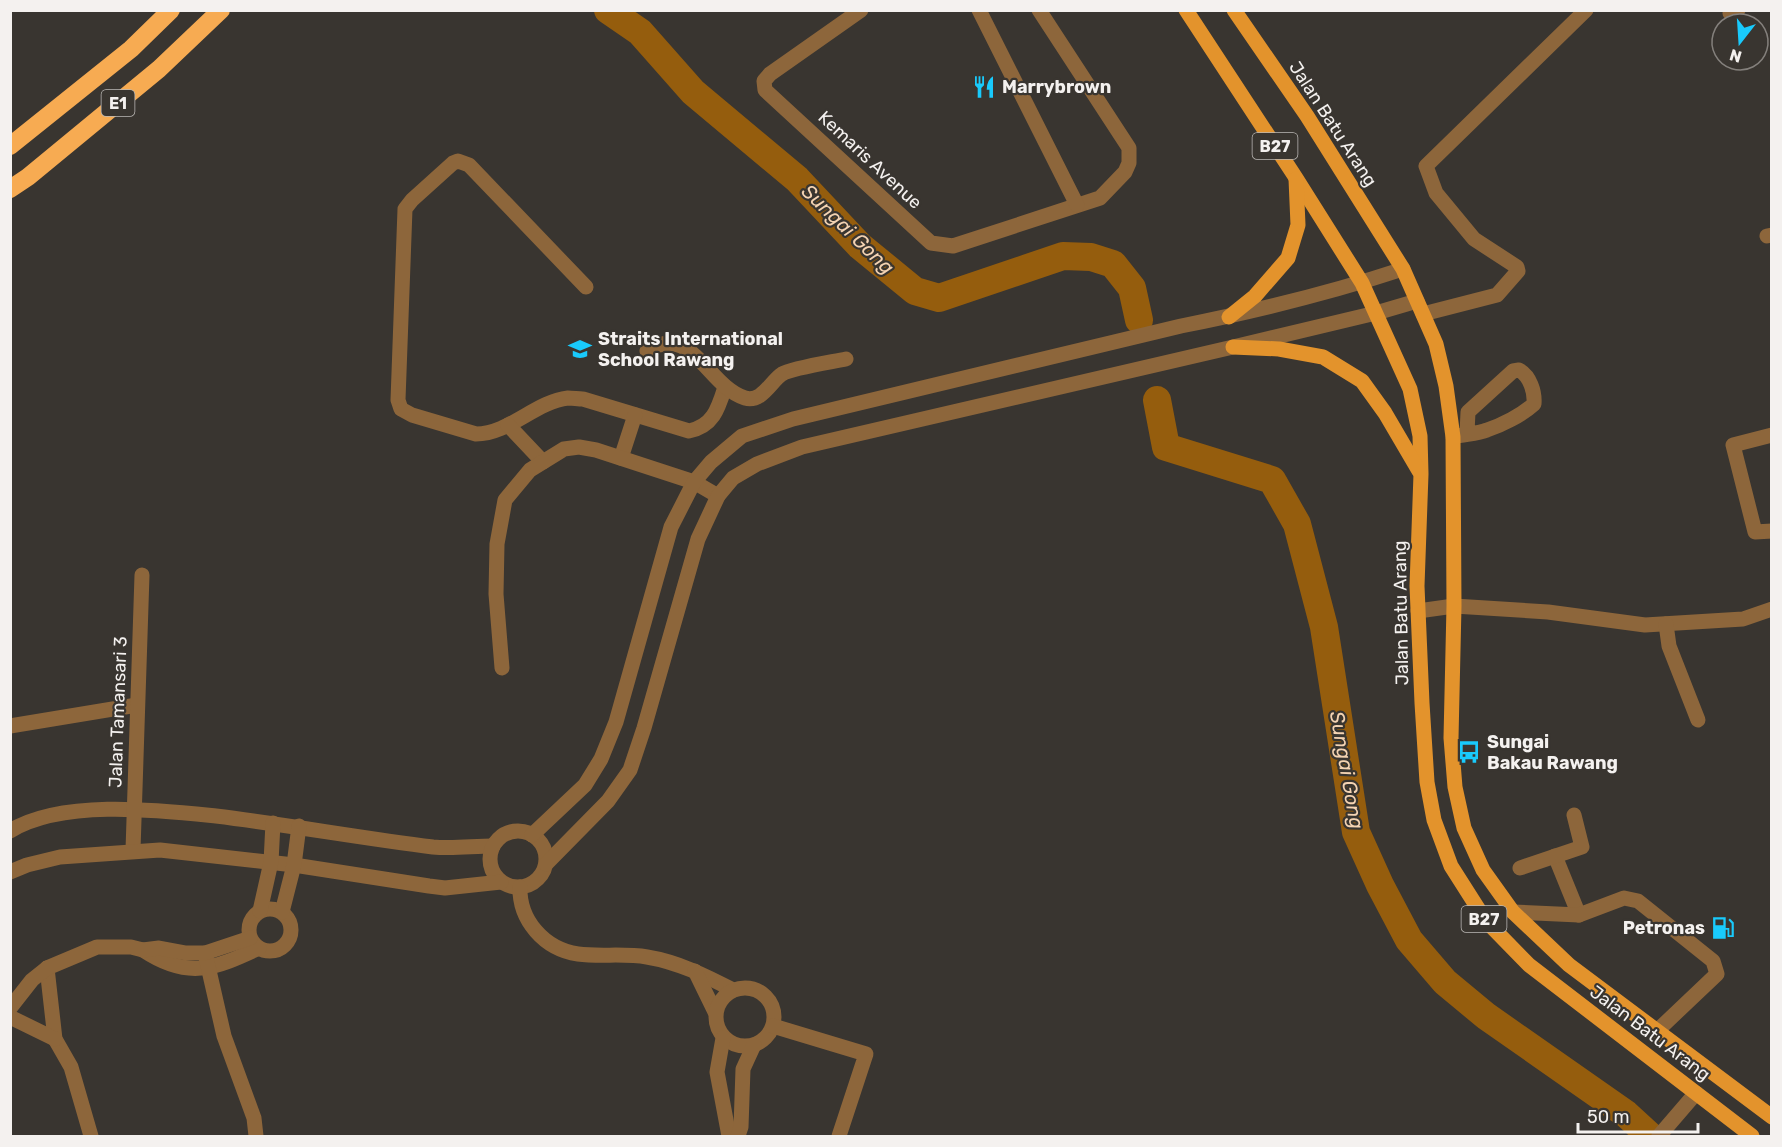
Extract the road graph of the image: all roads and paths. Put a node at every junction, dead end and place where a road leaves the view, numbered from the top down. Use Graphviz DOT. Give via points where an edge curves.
graph roads {
  1 [pos="171,10"];
  2 [pos="220,10"];
  3 [pos="861,10"];
  4 [pos="979,10"];
  5 [pos="1039,10"];
  6 [pos="1186,10"];
  7 [pos="1234,10"];
  8 [pos="1586,10"];
  9 [pos="10,146"];
  10 [pos="1296,178"];
  11 [pos="10,189"];
  12 [pos="1077,205"];
  13 [pos="1403,269"];
  14 [pos="1362,283"];
  15 [pos="586,287"];
  16 [pos="1420,308"];
  17 [pos="1376,313"];
  18 [pos="1229,317"];
  19 [pos="1233,347"];
  20 [pos="647,351"];
  21 [pos="846,359"];
  22 [pos="725,387"];
  23 [pos="634,415"];
  24 [pos="508,425"];
  25 [pos="1460,435"];
  26 [pos="1772,435"];
  27 [pos="621,458"];
  28 [pos="543,462"];
  29 [pos="1421,474"];
  30 [pos="694,482"];
  31 [pos="718,496"];
  32 [pos="1772,531"];
  33 [pos="142,575"];
  34 [pos="1454,606"];
  35 [pos="1772,609"];
  36 [pos="1418,610"];
  37 [pos="1666,624"];
  38 [pos="502,668"];
  39 [pos="137,705"];
  40 [pos="1698,720"];
  41 [pos="10,726"];
  42 [pos="134,808"];
  43 [pos="1574,815"];
  44 [pos="273,823"];
  45 [pos="298,826"];
  46 [pos="10,831"];
  47 [pos="532,835"];
  48 [pos="493,846"];
  49 [pos="133,850"];
  50 [pos="1555,856"];
  51 [pos="271,862"];
  52 [pos="546,864"];
  53 [pos="294,865"];
  54 [pos="1520,868"];
  55 [pos="10,872"];
  56 [pos="501,882"];
  57 [pos="520,887"];
  58 [pos="260,910"];
  59 [pos="282,912"];
  60 [pos="1513,912"];
  61 [pos="1579,915"];
  62 [pos="255,943"];
  63 [pos="143,950"];
  64 [pos="205,953"];
  65 [pos="47,968"];
  66 [pos="210,968"];
  67 [pos="695,971"];
  68 [pos="733,990"];
  69 [pos="10,1008"];
  70 [pos="715,1011"];
  71 [pos="10,1017"];
  72 [pos="773,1026"];
  73 [pos="1658,1030"];
  74 [pos="723,1038"];
  75 [pos="55,1039"];
  76 [pos="754,1046"];
  77 [pos="1696,1093"];
  78 [pos="1772,1117"];
  79 [pos="91,1137"];
  80 [pos="256,1137"];
  81 [pos="729,1137"];
  82 [pos="738,1137"];
  83 [pos="839,1137"];
  84 [pos="1659,1137"];
  85 [pos="1752,1137"];
  1 -- 9 [label="highway, E1" via="131,49"];
  2 -- 11 [label="highway, E1" via="159,69"];
  3 -- 12 [label="street, Kemaris Avenue" via="770,74 764,81 765,90 931,243 953,246"];
  4 -- 12 [label="street"];
  5 -- 12 [label="street, Kemaris Avenue" via="1129,148 1125,172 1100,198"];
  6 -- 10 [label="main road, Jalan Batu Arang / B27"];
  7 -- 13 [label="main road, Jalan Batu Arang / B27" via="1307,116"];
  8 -- 16 [label="street" via="1426,166 1436,192 1474,239 1517,267 1518,272 1497,296"];
  10 -- 14 [label="main road, Jalan Batu Arang / B27"];
  10 -- 18 [label="main road" via="1298,225 1288,258 1255,296"];
  13 -- 14 [label="street"];
  13 -- 16 [label="main road, Jalan Batu Arang / B27"];
  14 -- 17 [label="main road, Jalan Batu Arang / B27"];
  14 -- 18 [label="street"];
  15 -- 24 [label="street" via="464,162 453,163 405,209 398,400 401,409 476,434"];
  16 -- 17 [label="street"];
  16 -- 25 [label="main road, Jalan Batu Arang / B27" via="1436,344"];
  17 -- 19 [label="street"];
  17 -- 29 [label="main road, Jalan Batu Arang / B27" via="1410,389 1420,436"];
  18 -- 30 [label="street" via="793,419 742,436"];
  19 -- 29 [label="main road" via="1323,357 1362,381"];
  19 -- 31 [label="street" via="802,447 733,477"];
  20 -- 22 [label="street" via="669,341 687,348"];
  21 -- 22 [label="street" via="784,373 753,398 747,399"];
  22 -- 23 [label="street" via="718,411 701,428 689,431"];
  23 -- 24 [label="street" via="568,398"];
  23 -- 27 [label="street"];
  24 -- 28 [label="street"];
  25 -- 25 [label="street" via="1485,431 1534,404 1535,396 1526,374 1513,372 1468,412"];
  25 -- 34 [label="main road, Jalan Batu Arang / B27"];
  26 -- 32 [label="street" via="1733,445 1755,532"];
  27 -- 28 [label="street" via="579,447 564,449"];
  27 -- 30 [label="street"];
  28 -- 38 [label="street" via="530,470 505,500 497,544 496,594"];
  29 -- 36 [label="main road, Jalan Batu Arang / B27"];
  30 -- 31 [label="street"];
  30 -- 47 [label="street" via="671,527 616,722 601,759 585,785"];
  31 -- 52 [label="street" via="699,539 630,770 608,801"];
  33 -- 39 [label="street, Jalan Tamansari 3"];
  34 -- 36 [label="street"];
  34 -- 37 [label="street"];
  34 -- 60 [label="main road, Jalan Batu Arang / B27" via="1451,738 1455,787 1464,828 1483,870"];
  35 -- 37 [label="street" via="1743,619"];
  36 -- 77 [label="main road, Jalan Batu Arang / B27" via="1427,782 1434,820 1451,866 1486,921 1529,965"];
  37 -- 40 [label="street" via="1669,646"];
  39 -- 41 [label="street"];
  39 -- 42 [label="street, Jalan Tamansari 3"];
  42 -- 44 [label="street"];
  42 -- 46 [label="street" via="64,814 25,822"];
  42 -- 49 [label="street, Jalan Tamansari 3"];
  43 -- 50 [label="street" via="1582,847"];
  44 -- 45 [label="street"];
  44 -- 51 [label="street"];
  45 -- 48 [label="street" via="436,847"];
  45 -- 53 [label="street"];
  47 -- 48 [label="street" via="524,831 506,833"];
  47 -- 52 [label="street" via="544,847"];
  48 -- 56 [label="street" via="490,861"];
  49 -- 51 [label="street"];
  49 -- 55 [label="street" via="60,857"];
  50 -- 54 [label="street"];
  50 -- 61 [label="street"];
  51 -- 53 [label="street"];
  51 -- 58 [label="street"];
  52 -- 57 [label="street" via="537,879"];
  53 -- 56 [label="street" via="446,888"];
  53 -- 59 [label="street"];
  56 -- 57 [label="street"];
  57 -- 67 [label="street" via="527,921 555,947 577,954 647,957"];
  58 -- 59 [label="street"];
  58 -- 62 [label="street" via="249,925"];
  59 -- 62 [label="street" via="290,924 286,944 273,951"];
  60 -- 61 [label="street"];
  60 -- 73 [label="main road, Jalan Batu Arang / B27" via="1569,965"];
  61 -- 73 [label="street" via="1624,898 1638,901 1713,961 1717,974"];
  62 -- 64 [label="street"];
  62 -- 66 [label="street"];
  63 -- 64 [label="street"];
  63 -- 65 [label="street" via="97,947"];
  63 -- 66 [label="street" via="159,961"];
  64 -- 66 [label="street"];
  65 -- 69 [label="street"];
  65 -- 75 [label="street"];
  66 -- 80 [label="street" via="224,1036 254,1118"];
  67 -- 68 [label="street"];
  67 -- 70 [label="street"];
  68 -- 70 [label="street"];
  68 -- 72 [label="street" via="752,989 768,999"];
  70 -- 74 [label="street"];
  71 -- 75 [label="street"];
  72 -- 76 [label="street" via="763,1041"];
  72 -- 83 [label="street" via="866,1054"];
  73 -- 78 [label="main road, Jalan Batu Arang / B27"];
  74 -- 76 [label="street" via="738,1046"];
  74 -- 81 [label="street" via="717,1072"];
  75 -- 79 [label="street" via="70,1067"];
  76 -- 82 [label="street" via="743,1068"];
  77 -- 84 [label="street"];
  77 -- 85 [label="main road, Jalan Batu Arang / B27"];
}
